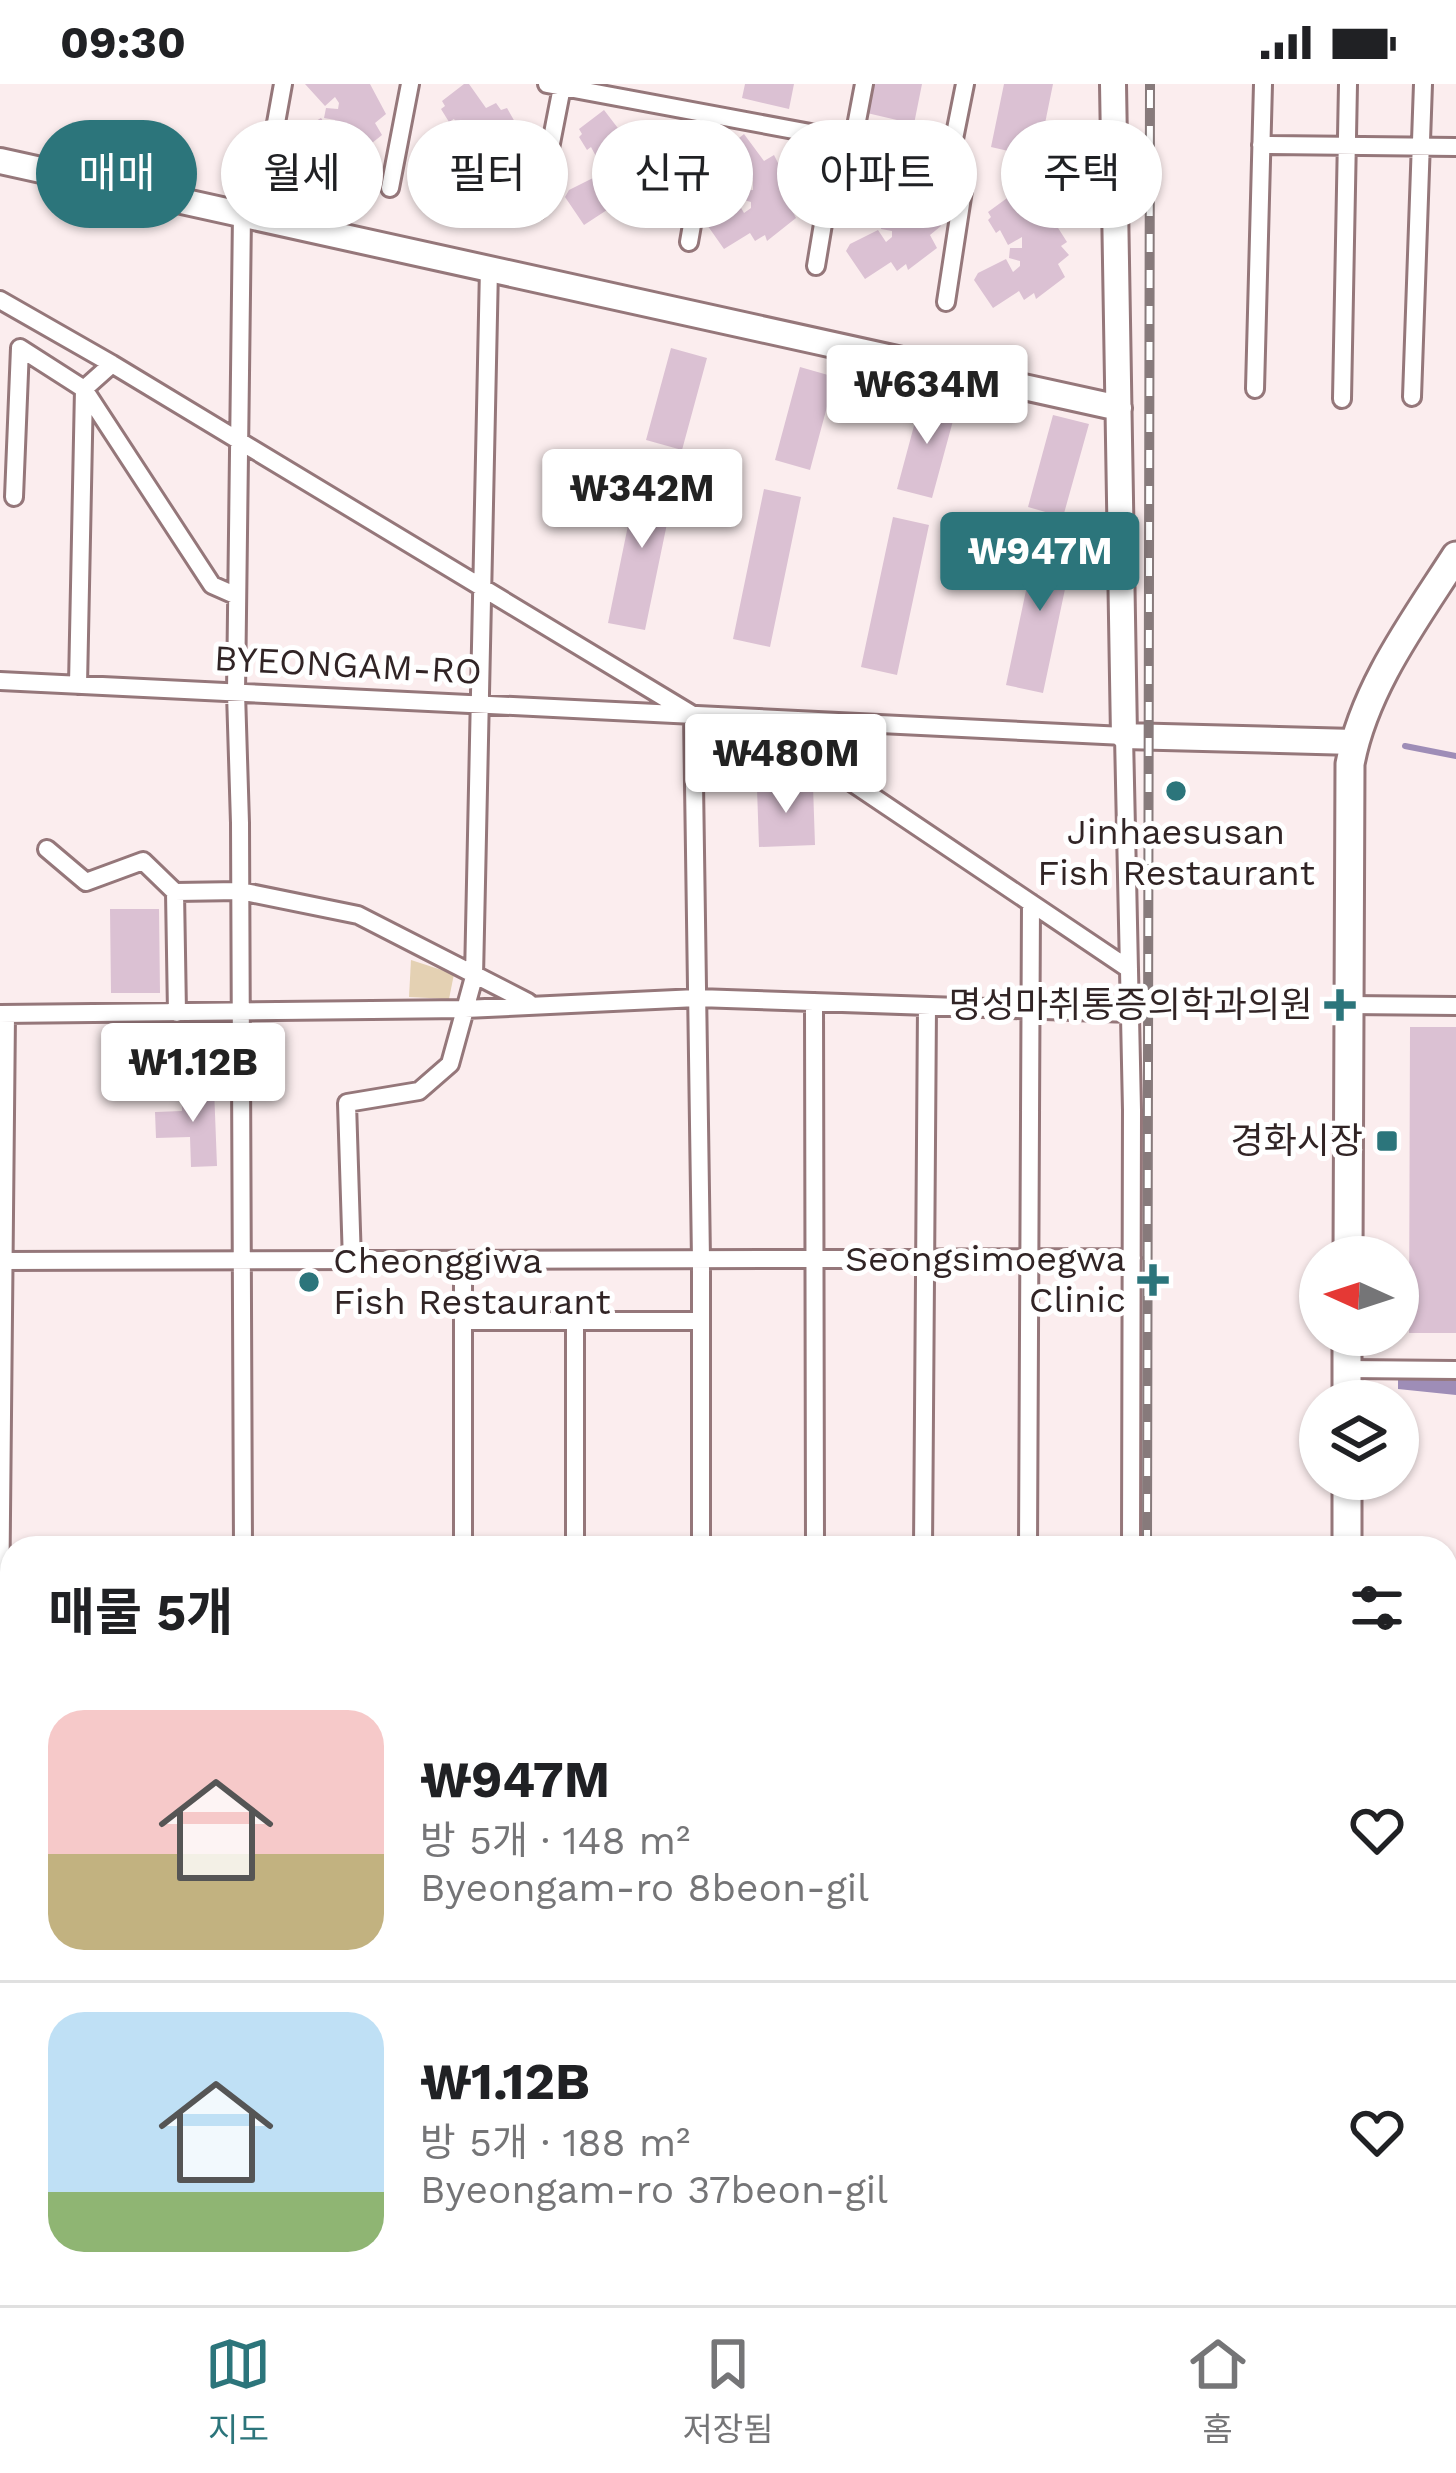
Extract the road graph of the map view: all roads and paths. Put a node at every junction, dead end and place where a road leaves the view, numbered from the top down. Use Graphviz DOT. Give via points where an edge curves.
graph roads {
  1 [pos="284,84"];
  2 [pos="410,84"];
  3 [pos="864,84"];
  4 [pos="965,84"];
  5 [pos="1113,84"];
  6 [pos="1263,84"];
  7 [pos="1348,84"];
  8 [pos="1423,84"];
  9 [pos="554,85"];
  10 [pos="711,117"];
  11 [pos="275,120"];
  12 [pos="550,120"];
  13 [pos="852,120"];
  14 [pos="958,120"];
  15 [pos="777,129"];
  16 [pos="1261,146"];
  17 [pos="1456,147"];
  18 [pos="1346,148"];
  19 [pos="1420,148"];
  20 [pos="0,160"];
  21 [pos="390,188"];
  22 [pos="221,209"];
  23 [pos="250,228"];
  24 [pos="306,228"];
  25 [pos="825,228"];
  26 [pos="957,228"];
  27 [pos="688,242"];
  28 [pos="816,266"];
  29 [pos="489,268"];
  30 [pos="0,300"];
  31 [pos="946,302"];
  32 [pos="112,364"];
  33 [pos="84,389"];
  34 [pos="1255,389"];
  35 [pos="1412,397"];
  36 [pos="1342,399"];
  37 [pos="1119,408"];
  38 [pos="239,440"];
  39 [pos="14,497"];
  40 [pos="1451,572"];
  41 [pos="484,588"];
  42 [pos="237,596"];
  43 [pos="0,681"];
  44 [pos="78,685"];
  45 [pos="236,693"];
  46 [pos="482,704"];
  47 [pos="692,715"];
  48 [pos="755,718"];
  49 [pos="1124,736"];
  50 [pos="1354,742"];
  51 [pos="47,849"];
  52 [pos="240,891"];
  53 [pos="176,892"];
  54 [pos="1031,903"];
  55 [pos="1129,968"];
  56 [pos="474,977"];
  57 [pos="697,998"];
  58 [pos="814,1002"];
  59 [pos="532,1003"];
  60 [pos="1348,1005"];
  61 [pos="927,1006"];
  62 [pos="1456,1006"];
  63 [pos="465,1009"];
  64 [pos="1030,1010"];
  65 [pos="177,1012"];
  66 [pos="241,1012"];
  67 [pos="1130,1013"];
  68 [pos="3,1014"];
  69 [pos="1348,1236"];
  70 [pos="1028,1258"];
  71 [pos="1132,1258"];
  72 [pos="814,1259"];
  73 [pos="924,1259"];
  74 [pos="701,1260"];
  75 [pos="2,1261"];
  76 [pos="463,1261"];
  77 [pos="244,1262"];
  78 [pos="352,1262"];
  79 [pos="463,1321"];
  80 [pos="575,1322"];
  81 [pos="701,1322"];
  82 [pos="1347,1356"];
  83 [pos="1347,1369"];
  84 [pos="1456,1370"];
  85 [pos="1347,1380"];
  86 [pos="1347,1500"];
  87 [pos="0,1536"];
  88 [pos="243,1536"];
  89 [pos="464,1536"];
  90 [pos="575,1536"];
  91 [pos="701,1536"];
  92 [pos="814,1536"];
  93 [pos="922,1536"];
  94 [pos="1028,1536"];
  95 [pos="1131,1536"];
  96 [pos="1347,1536"];
  97 [pos="0,1564"];
  98 [pos="0,1616"];
  1 -- 11 [label="street"];
  2 -- 21 [label="street"];
  3 -- 13 [label="street"];
  4 -- 14 [label="street"];
  5 -- 37 [label="street"];
  6 -- 16 [label="street"];
  7 -- 18 [label="street"];
  8 -- 19 [label="street"];
  9 -- 10 [label="street"];
  9 -- 12 [label="street"];
  10 -- 15 [label="street"];
  10 -- 27 [label="street"];
  16 -- 18 [label="street"];
  16 -- 34 [label="street"];
  17 -- 19 [label="street"];
  18 -- 19 [label="street"];
  18 -- 36 [label="street"];
  19 -- 35 [label="street"];
  20 -- 22 [label="street"];
  23 -- 38 [label="street"];
  24 -- 29 [label="street"];
  25 -- 28 [label="street"];
  26 -- 31 [label="street"];
  29 -- 37 [label="street"];
  29 -- 41 [label="street"];
  30 -- 32 [label="street, BYEONGAM-RO"];
  32 -- 33 [label="street"];
  32 -- 38 [label="street, BYEONGAM-RO"];
  33 -- 39 [label="street" via="20,348"];
  33 -- 42 [label="street" via="212,585"];
  33 -- 44 [label="street"];
  37 -- 49 [label="street"];
  38 -- 41 [label="street, BYEONGAM-RO"];
  38 -- 42 [label="street"];
  40 -- 50 [label="main road" via="1387,668"];
  41 -- 46 [label="street"];
  41 -- 47 [label="street, BYEONGAM-RO"];
  42 -- 45 [label="street"];
  43 -- 44 [label="street, BYEONGAM-RO"];
  44 -- 45 [label="street, BYEONGAM-RO"];
  45 -- 46 [label="street, BYEONGAM-RO"];
  45 -- 52 [label="street"];
  46 -- 47 [label="street, BYEONGAM-RO"];
  46 -- 56 [label="street"];
  47 -- 48 [label="street, BYEONGAM-RO"];
  47 -- 57 [label="street"];
  48 -- 49 [label="street, BYEONGAM-RO"];
  48 -- 54 [label="street"];
  49 -- 50 [label="street"];
  49 -- 55 [label="street"];
  50 -- 60 [label="main road"];
  51 -- 53 [label="street" via="86,882 143,861"];
  52 -- 53 [label="street"];
  52 -- 56 [label="street" via="358,915"];
  52 -- 66 [label="street"];
  53 -- 65 [label="street"];
  54 -- 55 [label="street"];
  54 -- 64 [label="street"];
  55 -- 67 [label="street"];
  56 -- 59 [label="street"];
  56 -- 63 [label="street"];
  57 -- 58 [label="street"];
  57 -- 59 [label="street"];
  57 -- 74 [label="street"];
  58 -- 61 [label="street"];
  58 -- 72 [label="street"];
  59 -- 63 [label="street"];
  60 -- 62 [label="street"];
  60 -- 69 [label="main road"];
  61 -- 64 [label="street"];
  61 -- 73 [label="street"];
  63 -- 66 [label="street"];
  63 -- 78 [label="street" via="450,1064 419,1091 347,1103"];
  64 -- 67 [label="street"];
  64 -- 70 [label="street"];
  65 -- 66 [label="street"];
  65 -- 68 [label="street"];
  66 -- 77 [label="street"];
  67 -- 71 [label="street"];
  68 -- 75 [label="street"];
  70 -- 71 [label="street"];
  70 -- 73 [label="street"];
  70 -- 94 [label="street"];
  71 -- 95 [label="street"];
  72 -- 73 [label="street"];
  72 -- 74 [label="street"];
  72 -- 92 [label="street"];
  73 -- 93 [label="street"];
  74 -- 76 [label="street"];
  74 -- 81 [label="street"];
  75 -- 77 [label="street"];
  75 -- 87 [label="street"];
  76 -- 78 [label="street"];
  76 -- 79 [label="street"];
  77 -- 78 [label="street"];
  77 -- 88 [label="street"];
  79 -- 80 [label="street"];
  79 -- 89 [label="street"];
  80 -- 81 [label="street"];
  80 -- 90 [label="street"];
  81 -- 91 [label="street"];
  82 -- 83 [label="main road"];
  83 -- 84 [label="street"];
  83 -- 85 [label="main road"];
  86 -- 96 [label="main road"];
  97 -- 98 [label="street"];
}
